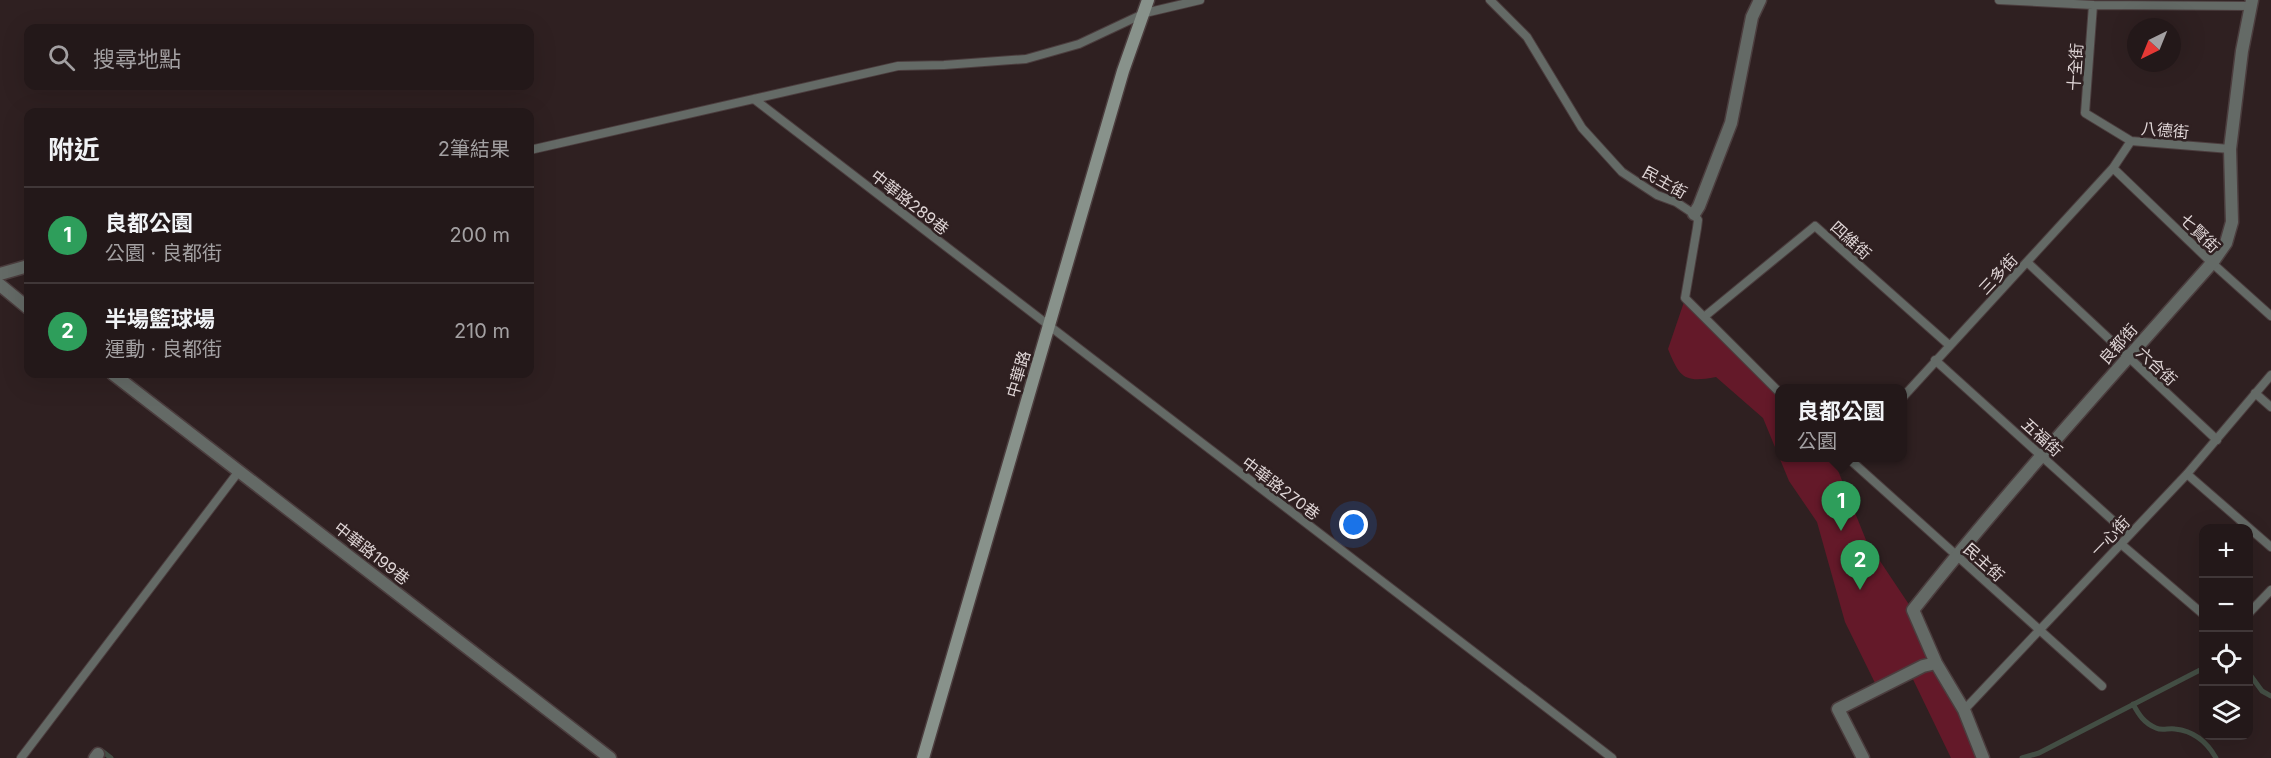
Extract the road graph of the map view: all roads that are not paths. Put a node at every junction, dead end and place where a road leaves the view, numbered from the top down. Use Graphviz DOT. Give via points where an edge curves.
graph roads {
  1 [pos="1200,0"];
  2 [pos="1490,0"];
  3 [pos="1760,0"];
  4 [pos="2000,0"];
  5 [pos="2252,3"];
  6 [pos="2093,5"];
  7 [pos="1146,6"];
  8 [pos="754,99"];
  9 [pos="2131,141"];
  10 [pos="534,149"];
  11 [pos="2230,150"];
  12 [pos="2112,168"];
  13 [pos="1694,214"];
  14 [pos="2027,262"];
  15 [pos="2212,263"];
  16 [pos="24,267"];
  17 [pos="0,274"];
  18 [pos="0,285"];
  19 [pos="24,305"];
  20 [pos="2271,316"];
  21 [pos="1704,317"];
  22 [pos="1049,327"];
  23 [pos="1949,345"];
  24 [pos="2129,357"];
  25 [pos="1935,360"];
  26 [pos="2271,375"];
  27 [pos="118,378"];
  28 [pos="1775,389"];
  29 [pos="1907,392"];
  30 [pos="2255,393"];
  31 [pos="2271,407"];
  32 [pos="2217,440"];
  33 [pos="2042,455"];
  34 [pos="1853,462"];
  35 [pos="239,471"];
  36 [pos="2187,474"];
  37 [pos="2130,535"];
  38 [pos="2121,544"];
  39 [pos="2271,547"];
  40 [pos="1956,556"];
  41 [pos="2271,590"];
  42 [pos="2253,609"];
  43 [pos="2199,611"];
  44 [pos="2039,629"];
  45 [pos="1936,663"];
  46 [pos="2102,686"];
  47 [pos="1964,710"];
  48 [pos="21,758"];
  49 [pos="610,758"];
  50 [pos="923,758"];
  51 [pos="1612,758"];
  52 [pos="1863,758"];
  53 [pos="1983,758"];
  1 -- 7 [label="lane"];
  2 -- 13 [label="lane, 民主街" via="1527,37 1582,128 1622,172"];
  3 -- 13 [label="street" via="1752,17 1731,123"];
  4 -- 6 [label="lane"];
  5 -- 6 [label="lane"];
  5 -- 11 [label="street, 良都街"];
  6 -- 9 [label="lane, 十全街" via="2085,113"];
  7 -- 8 [label="lane" via="1079,44 1026,58 898,66"];
  7 -- 22 [label="main road, 中華路" via="1123,71"];
  8 -- 10 [label="lane"];
  8 -- 22 [label="lane, 中華路289巷"];
  9 -- 11 [label="lane, 八德街"];
  9 -- 12 [label="lane, 八德街"];
  11 -- 15 [label="street, 良都街" via="2232,222 2226,243"];
  12 -- 14 [label="lane, 三多街"];
  12 -- 15 [label="lane, 七賢街"];
  13 -- 21 [label="lane, 民主街" via="1698,220 1685,298"];
  14 -- 23 [label="lane, 三多街"];
  14 -- 24 [label="lane, 六合街"];
  15 -- 20 [label="lane, 七賢街"];
  15 -- 24 [label="street, 良都街"];
  16 -- 17 [label="street"];
  18 -- 19 [label="street"];
  21 -- 23 [label="lane, 四維街" via="1815,226"];
  21 -- 28 [label="lane, 民主街"];
  22 -- 50 [label="main road, 中華路"];
  22 -- 51 [label="lane, 中華路270巷"];
  23 -- 25 [label="lane, 三多街"];
  24 -- 32 [label="lane, 六合街"];
  24 -- 33 [label="street, 良都街"];
  25 -- 29 [label="lane, 三多街"];
  25 -- 33 [label="lane, 五福街"];
  26 -- 30 [label="lane, 一心街"];
  27 -- 35 [label="street, 中華路199巷"];
  30 -- 31 [label="lane"];
  30 -- 32 [label="lane, 一心街"];
  32 -- 36 [label="lane, 一心街"];
  33 -- 37 [label="lane, 五福街"];
  33 -- 40 [label="street, 良都街"];
  34 -- 40 [label="lane, 民主街"];
  35 -- 48 [label="lane"];
  35 -- 49 [label="street, 中華路199巷"];
  36 -- 37 [label="lane, 一心街"];
  36 -- 39 [label="lane"];
  37 -- 38 [label="lane, 一心街"];
  38 -- 43 [label="lane"];
  38 -- 44 [label="lane, 一心街"];
  40 -- 44 [label="lane, 民主街"];
  40 -- 45 [label="street, 良都街" via="1914,610"];
  41 -- 42 [label="lane"];
  44 -- 46 [label="lane, 民主街"];
  44 -- 47 [label="lane, 一心街"];
  45 -- 47 [label="street, 良都街"];
  45 -- 52 [label="street" via="1838,709"];
  47 -- 53 [label="street, 良都街"];
}
